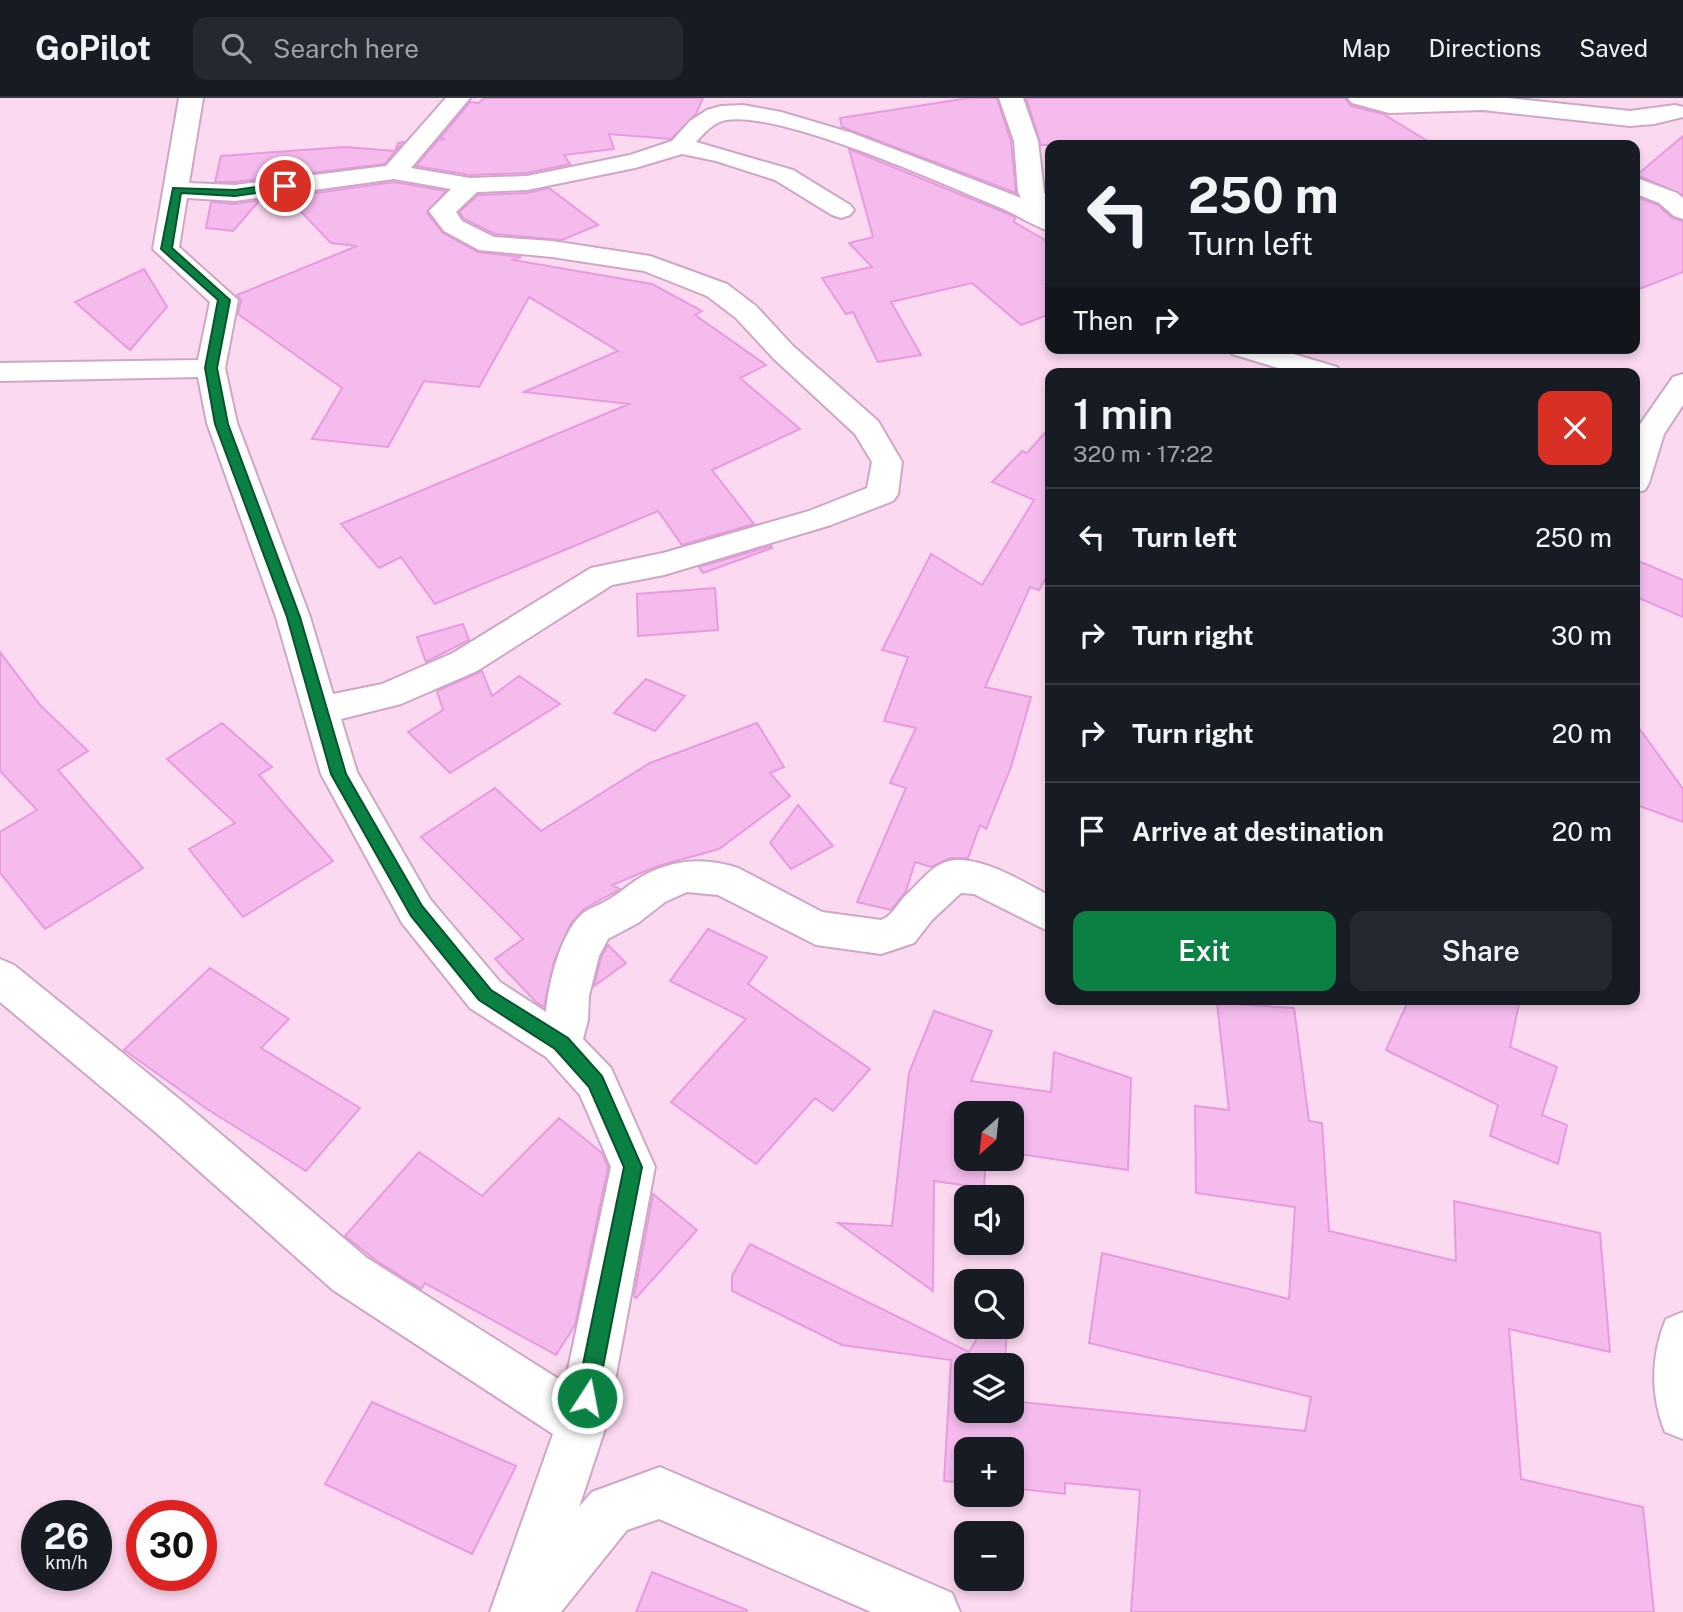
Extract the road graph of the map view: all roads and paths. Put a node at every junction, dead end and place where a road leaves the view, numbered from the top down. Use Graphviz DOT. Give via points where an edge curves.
graph roads {
  1 [pos="191,98"];
  2 [pos="458,98"];
  3 [pos="1011,98"];
  4 [pos="1360,98"];
  5 [pos="1675,112"];
  6 [pos="681,146"];
  7 [pos="394,172"];
  8 [pos="470,185"];
  9 [pos="1640,186"];
  10 [pos="176,190"];
  11 [pos="841,210"];
  12 [pos="1683,211"];
  13 [pos="1045,217"];
  14 [pos="1045,220"];
  15 [pos="1262,354"];
  16 [pos="211,368"];
  17 [pos="1310,368"];
  18 [pos="0,372"];
  19 [pos="1683,383"];
  20 [pos="1640,463"];
  21 [pos="321,710"];
  22 [pos="1045,912"];
  23 [pos="0,977"];
  24 [pos="561,1044"];
  25 [pos="1683,1336"];
  26 [pos="1683,1414"];
  27 [pos="582,1423"];
  28 [pos="517,1612"];
  29 [pos="527,1612"];
  30 [pos="933,1612"];
  1 -- 10 [label="street"];
  2 -- 7 [label="street"];
  3 -- 13 [label="street" via="1026,141 1031,192"];
  4 -- 5 [label="street" via="1405,107 1483,103 1591,116 1657,118"];
  6 -- 8 [label="street" via="635,161 527,183"];
  6 -- 11 [label="street" via="784,175"];
  6 -- 14 [label="street" via="691,132 720,113 750,112 872,148"];
  7 -- 8 [label="street"];
  7 -- 10 [label="street" via="235,193"];
  8 -- 21 [label="street" via="442,211 453,226 488,244 650,264 717,290 867,428 887,462 882,494 664,564 603,576 466,662 389,695"];
  9 -- 12 [label="street" via="1668,198"];
  10 -- 16 [label="street" via="166,249 224,300"];
  15 -- 17 [label="street"];
  16 -- 18 [label="street"];
  16 -- 21 [label="street" via="222,424 293,617"];
  19 -- 20 [label="street" via="1649,434"];
  21 -- 24 [label="street" via="339,774 416,911 485,995"];
  22 -- 24 [label="street" via="980,880 953,876 900,931 881,937 817,928 724,878 684,876 594,927 579,954"];
  23 -- 27 [label="street" via="350,1274"];
  24 -- 27 [label="street" via="596,1082 633,1167"];
  25 -- 26 [label="street" via="1678,1365"];
  27 -- 28 [label="street"];
  29 -- 30 [label="street" via="610,1510 660,1493"];
}
